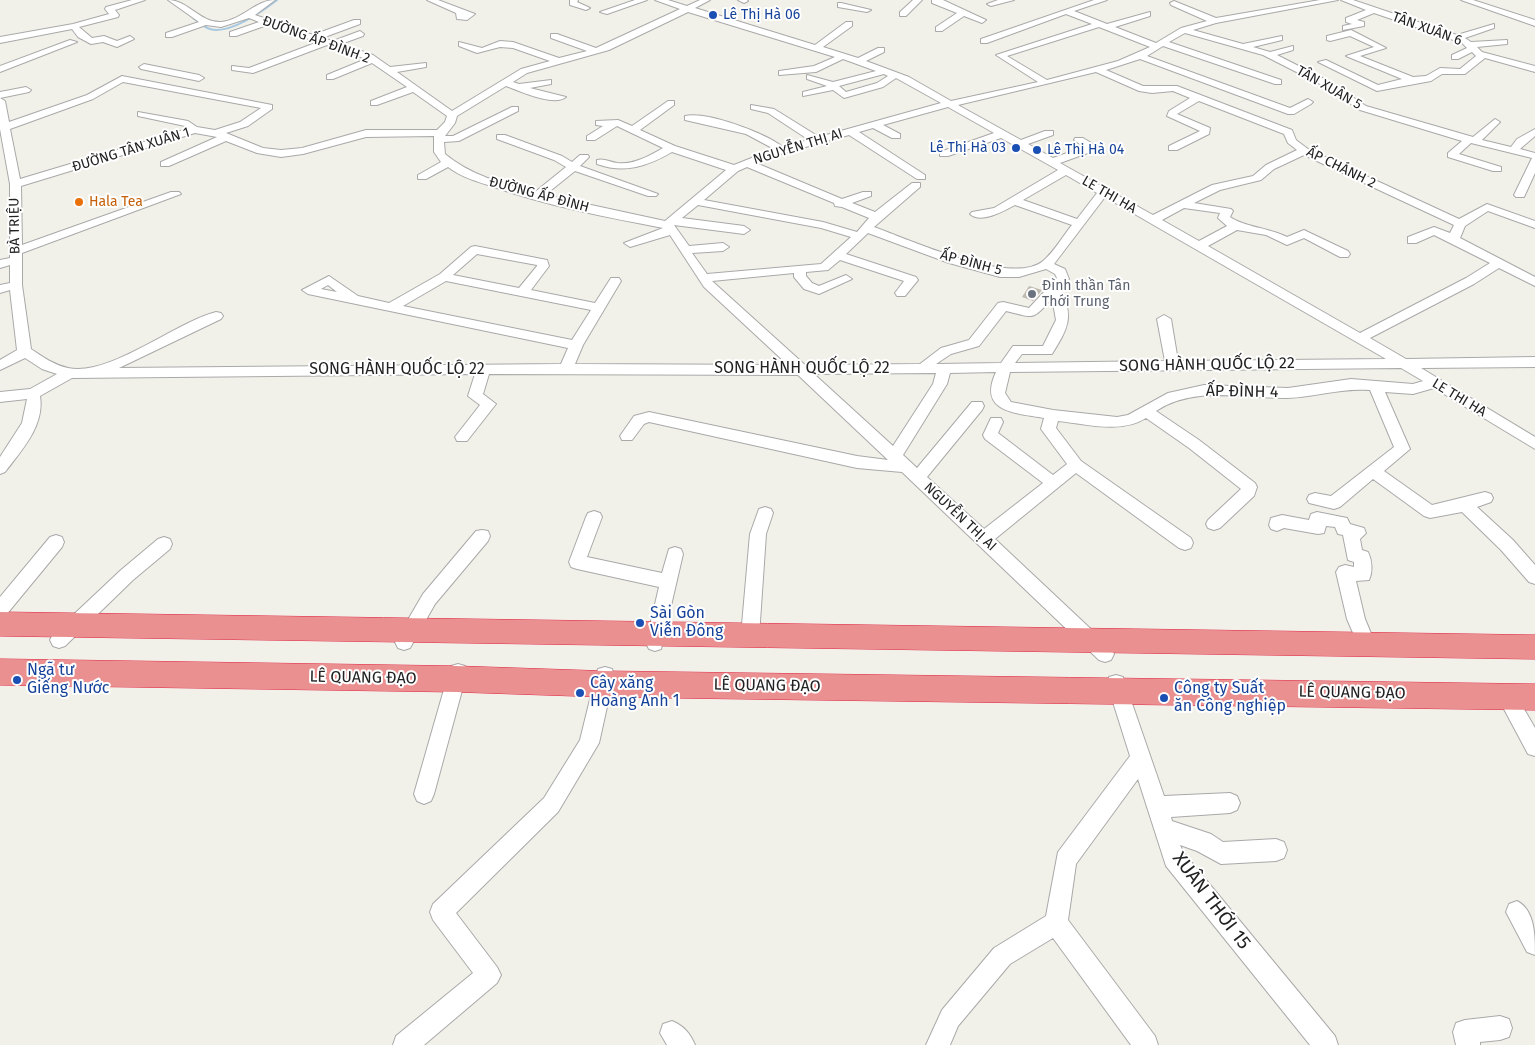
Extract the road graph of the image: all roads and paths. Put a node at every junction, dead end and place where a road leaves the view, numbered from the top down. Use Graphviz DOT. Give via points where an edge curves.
graph roads {
  1 [pos="141,0"];
  2 [pos="172,0"];
  3 [pos="271,0"];
  4 [pos="431,0"];
  5 [pos="574,0"];
  6 [pos="643,0"];
  7 [pos="659,0"];
  8 [pos="706,0"];
  9 [pos="935,0"];
  10 [pos="1010,0"];
  11 [pos="1291,0"];
  12 [pos="1334,0"];
  13 [pos="1345,0"];
  14 [pos="1465,0"];
  15 [pos="1099,1"];
  16 [pos="912,2"];
  17 [pos="1174,3"];
  18 [pos="991,4"];
  19 [pos="841,5"];
  20 [pos="1303,5"];
  21 [pos="586,8"];
  22 [pos="686,9"];
  23 [pos="1113,9"];
  24 [pos="868,10"];
  25 [pos="1374,10"];
  26 [pos="1066,11"];
  27 [pos="604,12"];
  28 [pos="1535,12"];
  29 [pos="462,13"];
  30 [pos="964,13"];
  31 [pos="903,14"];
  32 [pos="1147,14"];
  33 [pos="252,17"];
  34 [pos="1514,17"];
  35 [pos="982,20"];
  36 [pos="269,21"];
  37 [pos="1215,21"];
  38 [pos="357,22"];
  39 [pos="202,23"];
  40 [pos="1535,23"];
  41 [pos="849,24"];
  42 [pos="74,26"];
  43 [pos="1103,26"];
  44 [pos="1491,26"];
  45 [pos="1346,28"];
  46 [pos="939,29"];
  47 [pos="1184,30"];
  48 [pos="233,34"];
  49 [pos="360,34"];
  50 [pos="170,35"];
  51 [pos="554,36"];
  52 [pos="316,37"];
  53 [pos="1279,38"];
  54 [pos="1330,38"];
  55 [pos="1458,38"];
  56 [pos="130,39"];
  57 [pos="0,40"];
  58 [pos="984,40"];
  59 [pos="73,42"];
  60 [pos="1504,42"];
  61 [pos="330,43"];
  62 [pos="462,44"];
  63 [pos="1160,45"];
  64 [pos="1243,47"];
  65 [pos="1470,47"];
  66 [pos="817,48"];
  67 [pos="1290,48"];
  68 [pos="881,50"];
  69 [pos="596,51"];
  70 [pos="1269,55"];
  71 [pos="1483,55"];
  72 [pos="843,56"];
  73 [pos="1140,56"];
  74 [pos="1352,56"];
  75 [pos="1455,57"];
  76 [pos="373,59"];
  77 [pos="557,61"];
  78 [pos="859,61"];
  79 [pos="1323,62"];
  80 [pos="157,63"];
  81 [pos="423,65"];
  82 [pos="144,67"];
  83 [pos="235,68"];
  84 [pos="0,69"];
  85 [pos="1097,69"];
  86 [pos="1296,69"];
  87 [pos="1535,69"];
  88 [pos="388,70"];
  89 [pos="1340,71"];
  90 [pos="782,73"];
  91 [pos="891,73"];
  92 [pos="330,77"];
  93 [pos="810,77"];
  94 [pos="1312,77"];
  95 [pos="200,78"];
  96 [pos="122,79"];
  97 [pos="1412,80"];
  98 [pos="506,82"];
  99 [pos="548,82"];
  100 [pos="1278,82"];
  101 [pos="1046,83"];
  102 [pos="834,86"];
  103 [pos="519,87"];
  104 [pos="414,88"];
  105 [pos="1377,88"];
  106 [pos="26,90"];
  107 [pos="806,94"];
  108 [pos="0,95"];
  109 [pos="844,95"];
  110 [pos="561,97"];
  111 [pos="1198,98"];
  112 [pos="1347,98"];
  113 [pos="0,101"];
  114 [pos="818,102"];
  115 [pos="1308,102"];
  116 [pos="374,103"];
  117 [pos="671,103"];
  118 [pos="948,104"];
  119 [pos="754,107"];
  120 [pos="515,109"];
  121 [pos="141,114"];
  122 [pos="452,115"];
  123 [pos="689,118"];
  124 [pos="1495,122"];
  125 [pos="600,123"];
  126 [pos="615,123"];
  127 [pos="875,125"];
  128 [pos="5,128"];
  129 [pos="194,130"];
  130 [pos="633,130"];
  131 [pos="850,131"];
  132 [pos="1535,132"];
  133 [pos="1050,133"];
  134 [pos="1002,134"];
  135 [pos="222,135"];
  136 [pos="440,136"];
  137 [pos="896,136"];
  138 [pos="501,137"];
  139 [pos="591,138"];
  140 [pos="1079,140"];
  141 [pos="818,141"];
  142 [pos="1472,141"];
  143 [pos="1020,144"];
  144 [pos="671,148"];
  145 [pos="1173,148"];
  146 [pos="782,150"];
  147 [pos="1512,150"];
  148 [pos="1304,151"];
  149 [pos="944,154"];
  150 [pos="1535,156"];
  151 [pos="584,157"];
  152 [pos="601,162"];
  153 [pos="1052,162"];
  154 [pos="1535,162"];
  155 [pos="448,163"];
  156 [pos="746,163"];
  157 [pos="165,164"];
  158 [pos="1365,165"];
  159 [pos="573,167"];
  160 [pos="734,169"];
  161 [pos="1497,169"];
  162 [pos="1066,170"];
  163 [pos="1353,174"];
  164 [pos="422,177"];
  165 [pos="15,184"];
  166 [pos="1103,192"];
  167 [pos="175,194"];
  168 [pos="652,194"];
  169 [pos="867,194"];
  170 [pos="1520,195"];
  171 [pos="537,196"];
  172 [pos="694,201"];
  173 [pos="1014,201"];
  174 [pos="839,204"];
  175 [pos="1239,204"];
  176 [pos="1184,205"];
  177 [pos="1227,211"];
  178 [pos="976,214"];
  179 [pos="876,218"];
  180 [pos="1153,220"];
  181 [pos="1078,223"];
  182 [pos="1460,224"];
  183 [pos="671,225"];
  184 [pos="1535,225"];
  185 [pos="1235,226"];
  186 [pos="744,230"];
  187 [pos="863,232"];
  188 [pos="1454,239"];
  189 [pos="1412,240"];
  190 [pos="630,243"];
  191 [pos="1200,246"];
  192 [pos="723,247"];
  193 [pos="684,250"];
  194 [pos="1344,254"];
  195 [pos="16,255"];
  196 [pos="838,255"];
  197 [pos="1500,262"];
  198 [pos="0,264"];
  199 [pos="1047,264"];
  200 [pos="800,270"];
  201 [pos="444,277"];
  202 [pos="703,278"];
  203 [pos="846,279"];
  204 [pos="615,281"];
  205 [pos="1535,282"];
  206 [pos="16,284"];
  207 [pos="1054,288"];
  208 [pos="0,289"];
  209 [pos="522,293"];
  210 [pos="900,293"];
  211 [pos="352,298"];
  212 [pos="393,306"];
  213 [pos="599,308"];
  214 [pos="216,316"];
  215 [pos="1164,319"];
  216 [pos="1360,338"];
  217 [pos="576,345"];
  218 [pos="24,350"];
  219 [pos="1535,362"];
  220 [pos="1405,364"];
  221 [pos="0,365"];
  222 [pos="1172,365"];
  223 [pos="1004,367"];
  224 [pos="945,368"];
  225 [pos="566,369"];
  226 [pos="923,369"];
  227 [pos="483,370"];
  228 [pos="800,370"];
  229 [pos="69,373"];
  230 [pos="96,373"];
  231 [pos="1435,384"];
  232 [pos="1376,387"];
  233 [pos="33,394"];
  234 [pos="0,397"];
  235 [pos="977,406"];
  236 [pos="1146,411"];
  237 [pos="1053,415"];
  238 [pos="996,422"];
  239 [pos="627,436"];
  240 [pos="462,438"];
  241 [pos="1535,444"];
  242 [pos="894,456"];
  243 [pos="1076,465"];
  244 [pos="0,468"];
  245 [pos="1373,471"];
  246 [pos="912,473"];
  247 [pos="1053,483"];
  248 [pos="1315,498"];
  249 [pos="1484,498"];
  250 [pos="1334,503"];
  251 [pos="1465,505"];
  252 [pos="765,513"];
  253 [pos="594,517"];
  254 [pos="1334,521"];
  255 [pos="1214,524"];
  256 [pos="1277,525"];
  257 [pos="482,536"];
  258 [pos="984,539"];
  259 [pos="56,542"];
  260 [pos="1185,543"];
  261 [pos="164,544"];
  262 [pos="675,554"];
  263 [pos="1535,577"];
  264 [pos="669,582"];
  265 [pos="0,610"];
  266 [pos="0,624"];
  267 [pos="67,632"];
  268 [pos="407,635"];
  269 [pos="750,636"];
  270 [pos="0,638"];
  271 [pos="656,639"];
  272 [pos="1366,643"];
  273 [pos="1535,647"];
  274 [pos="0,660"];
  275 [pos="1535,660"];
  276 [pos="1108,666"];
  277 [pos="0,672"];
  278 [pos="457,673"];
  279 [pos="605,678"];
  280 [pos="1535,684"];
  281 [pos="1506,696"];
  282 [pos="1535,696"];
  283 [pos="1535,747"];
  284 [pos="1141,758"];
  285 [pos="424,794"];
  286 [pos="1230,803"];
  287 [pos="1158,807"];
  288 [pos="1165,829"];
  289 [pos="1276,850"];
  290 [pos="1517,912"];
  291 [pos="1056,923"];
  292 [pos="1535,944"];
  293 [pos="1500,1028"];
  294 [pos="405,1045"];
  295 [pos="938,1045"];
  296 [pos="1146,1045"];
  297 [pos="1326,1045"];
  298 [pos="1468,1045"];
  1 -- 42 [label="street" via="109,9 115,15"];
  2 -- 39 [label="street"];
  3 -- 33 [label="street"];
  4 -- 29 [label="street"];
  5 -- 21 [label="street" via="573,3"];
  6 -- 27 [label="street"];
  7 -- 22 [label="street, LE THI HA"];
  8 -- 22 [label="street"];
  9 -- 30 [label="street"];
  10 -- 18 [label="street"];
  11 -- 20 [label="street"];
  12 -- 20 [label="street, NGUYỄN THỊ AI"];
  13 -- 25 [label="street, TÂN XUÂN 6"];
  14 -- 34 [label="street"];
  15 -- 23 [label="street"];
  15 -- 26 [label="street"];
  16 -- 31 [label="street"];
  17 -- 37 [label="street"];
  19 -- 24 [label="street"];
  20 -- 37 [label="street, NGUYỄN THỊ AI"];
  22 -- 66 [label="street, LE THI HA"];
  22 -- 69 [label="street"];
  25 -- 45 [label="street" via="1349,20 1361,24"];
  25 -- 55 [label="street, TÂN XUÂN 6"];
  26 -- 43 [label="street"];
  26 -- 58 [label="street"];
  28 -- 34 [label="street"];
  30 -- 35 [label="street"];
  30 -- 46 [label="street"];
  32 -- 43 [label="street"];
  33 -- 36 [label="street, ĐƯỜNG ẤP ĐÌNH 2"];
  33 -- 39 [label="street" via="215,25"];
  34 -- 40 [label="street"];
  36 -- 48 [label="street"];
  36 -- 52 [label="street, ĐƯỜNG ẤP ĐÌNH 2"];
  37 -- 47 [label="street, NGUYỄN THỊ AI"];
  38 -- 52 [label="street"];
  39 -- 50 [label="street"];
  41 -- 66 [label="street"];
  42 -- 56 [label="street" via="91,41 104,39 117,44"];
  42 -- 57 [label="street"];
  43 -- 63 [label="street"];
  43 -- 101 [label="street" via="1000,55"];
  44 -- 55 [label="street"];
  47 -- 63 [label="street, NGUYỄN THỊ AI"];
  47 -- 64 [label="street, TÂN XUÂN 5"];
  49 -- 61 [label="street"];
  51 -- 69 [label="street"];
  52 -- 61 [label="street, ĐƯỜNG ẤP ĐÌNH 2"];
  53 -- 64 [label="street"];
  54 -- 74 [label="street" via="1351,33 1382,48"];
  55 -- 65 [label="street, TÂN XUÂN 6"];
  59 -- 84 [label="street"];
  60 -- 65 [label="street"];
  61 -- 76 [label="street, ĐƯỜNG ẤP ĐÌNH 2"];
  61 -- 83 [label="street" via="250,71"];
  62 -- 77 [label="street" via="480,52 506,44"];
  63 -- 73 [label="street, NGUYỄN THỊ AI"];
  63 -- 100 [label="street"];
  64 -- 70 [label="street, TÂN XUÂN 5"];
  65 -- 71 [label="street, TÂN XUÂN 6"];
  65 -- 75 [label="street"];
  66 -- 72 [label="street, LE THI HA"];
  67 -- 70 [label="street"];
  68 -- 78 [label="street"];
  69 -- 77 [label="street"];
  70 -- 86 [label="street, TÂN XUÂN 5"];
  71 -- 87 [label="street, TÂN XUÂN 6"];
  71 -- 97 [label="street" via="1462,72 1440,71 1428,79"];
  72 -- 78 [label="street, LE THI HA"];
  72 -- 90 [label="street" via="816,69"];
  73 -- 85 [label="street, NGUYỄN THỊ AI"];
  73 -- 115 [label="street" via="1291,112"];
  74 -- 79 [label="street"];
  74 -- 97 [label="street"];
  76 -- 88 [label="street, ĐƯỜNG ẤP ĐÌNH 2"];
  76 -- 92 [label="street"];
  77 -- 98 [label="street"];
  78 -- 91 [label="street, LE THI HA"];
  79 -- 86 [label="street"];
  79 -- 89 [label="street"];
  80 -- 82 [label="street"];
  81 -- 88 [label="street"];
  82 -- 95 [label="street"];
  82 -- 96 [label="street"];
  85 -- 101 [label="street, NGUYỄN THỊ AI"];
  85 -- 111 [label="street, ẤP CHÁNH 2" via="1142,90 1156,92 1174,88"];
  86 -- 94 [label="street, TÂN XUÂN 5"];
  88 -- 104 [label="street, ĐƯỜNG ẤP ĐÌNH 2"];
  89 -- 94 [label="street"];
  89 -- 105 [label="street"];
  91 -- 102 [label="street"];
  91 -- 109 [label="street" via="880,85"];
  91 -- 118 [label="street, LE THI HA"];
  93 -- 102 [label="street"];
  94 -- 112 [label="street, TÂN XUÂN 5"];
  96 -- 128 [label="street" via="90,98"];
  96 -- 135 [label="street" via="269,107"];
  97 -- 105 [label="street"];
  98 -- 103 [label="street"];
  98 -- 122 [label="street"];
  99 -- 103 [label="street"];
  101 -- 118 [label="street, NGUYỄN THỊ AI"];
  102 -- 107 [label="street"];
  102 -- 109 [label="street"];
  103 -- 110 [label="street" via="544,96"];
  104 -- 116 [label="street"];
  104 -- 122 [label="street, ĐƯỜNG ẤP ĐÌNH 2"];
  105 -- 112 [label="street"];
  106 -- 108 [label="street"];
  109 -- 114 [label="street"];
  111 -- 145 [label="street" via="1172,112 1172,116 1206,130 1204,134"];
  111 -- 148 [label="street, ẤP CHÁNH 2" via="1288,132 1292,141"];
  112 -- 142 [label="street, TÂN XUÂN 5" via="1363,108"];
  113 -- 128 [label="street, BÀ TRIỆU"];
  117 -- 130 [label="street"];
  118 -- 127 [label="street, NGUYỄN THỊ AI"];
  118 -- 134 [label="street, LE THI HA"];
  119 -- 141 [label="street" via="771,111"];
  120 -- 136 [label="street" via="454,139"];
  121 -- 129 [label="street" via="188,124"];
  122 -- 136 [label="street"];
  123 -- 146 [label="street" via="741,128"];
  124 -- 142 [label="street"];
  125 -- 126 [label="street"];
  126 -- 130 [label="street"];
  126 -- 139 [label="street"];
  127 -- 131 [label="street, NGUYỄN THỊ AI"];
  127 -- 137 [label="street"];
  128 -- 165 [label="street, BÀ TRIỆU"];
  129 -- 135 [label="street, ĐƯỜNG TÂN XUÂN 1" via="209,130"];
  129 -- 165 [label="street, ĐƯỜNG TÂN XUÂN 1"];
  130 -- 144 [label="street"];
  131 -- 141 [label="street, NGUYỄN THỊ AI"];
  131 -- 179 [label="street" via="918,181"];
  132 -- 147 [label="street"];
  133 -- 143 [label="street"];
  134 -- 143 [label="street, LE THI HA"];
  134 -- 149 [label="street"];
  135 -- 136 [label="street, ĐƯỜNG TÂN XUÂN 1" via="270,153 312,150 356,136 381,133"];
  135 -- 157 [label="street"];
  136 -- 155 [label="street" via="437,148"];
  138 -- 159 [label="street" via="558,158"];
  140 -- 153 [label="street" via="1092,148"];
  141 -- 146 [label="street, NGUYỄN THỊ AI"];
  142 -- 147 [label="street, TÂN XUÂN 5"];
  142 -- 161 [label="street" via="1452,156"];
  143 -- 153 [label="street, LE THI HA"];
  144 -- 152 [label="street" via="630,166 610,166"];
  144 -- 160 [label="street"];
  146 -- 156 [label="street, NGUYỄN THỊ AI"];
  147 -- 150 [label="street, TÂN XUÂN 5"];
  148 -- 163 [label="street, ẤP CHÁNH 2"];
  148 -- 176 [label="street" via="1270,167 1258,178 1216,187"];
  151 -- 159 [label="street"];
  153 -- 162 [label="street, LE THI HA"];
  154 -- 170 [label="street"];
  155 -- 164 [label="street"];
  155 -- 171 [label="street, ĐƯỜNG ẤP ĐÌNH" via="472,176"];
  156 -- 160 [label="street, NGUYỄN THỊ AI"];
  156 -- 174 [label="street"];
  158 -- 163 [label="street"];
  159 -- 168 [label="street"];
  159 -- 171 [label="street"];
  160 -- 172 [label="street, NGUYỄN THỊ AI"];
  162 -- 166 [label="street, LE THI HA"];
  162 -- 173 [label="street"];
  163 -- 182 [label="street, ẤP CHÁNH 2"];
  165 -- 195 [label="street, BÀ TRIỆU"];
  166 -- 180 [label="street, LE THI HA"];
  166 -- 181 [label="street"];
  167 -- 195 [label="street"];
  169 -- 174 [label="street"];
  171 -- 183 [label="street, ĐƯỜNG ẤP ĐÌNH"];
  172 -- 183 [label="street, NGUYỄN THỊ AI"];
  172 -- 187 [label="street, ẤP ĐÌNH 5"];
  173 -- 178 [label="street" via="997,210"];
  173 -- 181 [label="street"];
  174 -- 179 [label="street"];
  175 -- 177 [label="street"];
  176 -- 177 [label="street"];
  176 -- 180 [label="street"];
  177 -- 185 [label="street" via="1224,218"];
  179 -- 187 [label="street"];
  180 -- 191 [label="street, LE THI HA"];
  181 -- 199 [label="street"];
  182 -- 184 [label="street" via="1486,207"];
  182 -- 188 [label="street"];
  183 -- 186 [label="street, ĐƯỜNG ẤP ĐÌNH"];
  183 -- 190 [label="street"];
  183 -- 193 [label="street, NGUYỄN THỊ AI"];
  185 -- 191 [label="street"];
  185 -- 194 [label="street" via="1270,233 1287,241 1304,234"];
  187 -- 196 [label="street"];
  187 -- 199 [label="street, ẤP ĐÌNH 5" via="1000,273 1019,273"];
  188 -- 189 [label="street" via="1434,231"];
  188 -- 197 [label="street"];
  191 -- 216 [label="street, LE THI HA"];
  192 -- 193 [label="street"];
  193 -- 202 [label="street, NGUYỄN THỊ AI"];
  195 -- 198 [label="street"];
  195 -- 206 [label="street, BÀ TRIỆU"];
  196 -- 200 [label="street" via="824,268"];
  196 -- 210 [label="street" via="912,280"];
  197 -- 205 [label="street"];
  197 -- 216 [label="street"];
  199 -- 207 [label="street" via="1061,272 1063,278"];
  200 -- 202 [label="street"];
  200 -- 203 [label="street" via="800,277 808,286 819,290"];
  201 -- 209 [label="street"];
  201 -- 209 [label="street" via="475,250 543,263"];
  201 -- 212 [label="street"];
  202 -- 228 [label="street, NGUYỄN THỊ AI"];
  204 -- 213 [label="street"];
  206 -- 208 [label="street"];
  206 -- 218 [label="street, BÀ TRIỆU"];
  207 -- 223 [label="street" via="1064,309 1064,322 1047,351 1018,350"];
  207 -- 226 [label="street" via="1032,313 1003,306 974,343 946,349 928,361"];
  209 -- 213 [label="street"];
  211 -- 212 [label="street"];
  212 -- 217 [label="street"];
  213 -- 217 [label="street"];
  214 -- 230 [label="street"];
  215 -- 222 [label="street"];
  216 -- 220 [label="street, LE THI HA"];
  217 -- 225 [label="street"];
  218 -- 221 [label="street" via="16,358"];
  218 -- 229 [label="street" via="48,366"];
  219 -- 220 [label="street, SONG HÀNH QUỐC LỘ 22"];
  220 -- 222 [label="street, SONG HÀNH QUỐC LỘ 22"];
  220 -- 231 [label="street, LE THI HA"];
  222 -- 223 [label="street, SONG HÀNH QUỐC LỘ 22"];
  223 -- 224 [label="street, SONG HÀNH QUỐC LỘ 22"];
  223 -- 237 [label="street, ẤP ĐÌNH 4" via="998,391 1001,402 1013,408"];
  224 -- 226 [label="street, SONG HÀNH QUỐC LỘ 22"];
  224 -- 242 [label="street" via="940,384"];
  225 -- 227 [label="street, SONG HÀNH QUỐC LỘ 22"];
  225 -- 228 [label="street, SONG HÀNH QUỐC LỘ 22"];
  226 -- 228 [label="street, SONG HÀNH QUỐC LỘ 22"];
  227 -- 230 [label="street, SONG HÀNH QUỐC LỘ 22"];
  227 -- 240 [label="street" via="476,396 489,404"];
  228 -- 242 [label="street, NGUYỄN THỊ AI"];
  229 -- 230 [label="street, SONG HÀNH QUỐC LỘ 22"];
  229 -- 233 [label="street"];
  231 -- 232 [label="street, ẤP ĐÌNH 4" via="1413,390"];
  231 -- 241 [label="street, LE THI HA"];
  232 -- 236 [label="street, ẤP ĐÌNH 4" via="1335,385 1288,393 1204,390 1173,396"];
  232 -- 245 [label="street" via="1402,449"];
  233 -- 234 [label="street"];
  233 -- 244 [label="street" via="34,412"];
  235 -- 246 [label="street"];
  236 -- 237 [label="street, ẤP ĐÌNH 4" via="1132,420 1117,422"];
  236 -- 255 [label="street" via="1249,487 1242,499"];
  237 -- 243 [label="street" via="1048,429"];
  238 -- 247 [label="street" via="990,435"];
  239 -- 246 [label="street" via="639,420 649,417"];
  242 -- 246 [label="street, NGUYỄN THỊ AI"];
  243 -- 247 [label="street"];
  243 -- 260 [label="street"];
  245 -- 250 [label="street"];
  245 -- 251 [label="street" via="1430,512"];
  246 -- 258 [label="street, NGUYỄN THỊ AI"];
  247 -- 258 [label="street"];
  248 -- 250 [label="street"];
  249 -- 251 [label="street"];
  250 -- 254 [label="street"];
  251 -- 263 [label="street"];
  252 -- 269 [label="street" via="758,534"];
  253 -- 264 [label="street" via="577,562"];
  254 -- 256 [label="street" via="1317,518 1318,528 1282,522 1277,522"];
  254 -- 272 [label="street" via="1355,532 1354,555 1362,557 1363,575 1345,572 1356,619"];
  257 -- 268 [label="street" via="429,599"];
  258 -- 276 [label="street, NGUYỄN THỊ AI"];
  259 -- 265 [label="street"];
  261 -- 267 [label="street"];
  262 -- 264 [label="street"];
  264 -- 271 [label="street"];
  266 -- 267 [label="highway, LÊ QUANG ĐẠO"];
  267 -- 268 [label="highway, LÊ QUANG ĐẠO"];
  267 -- 270 [label="highway, LÊ QUANG ĐẠO"];
  268 -- 271 [label="highway, LÊ QUANG ĐẠO"];
  269 -- 271 [label="highway, LÊ QUANG ĐẠO"];
  269 -- 276 [label="highway, LÊ QUANG ĐẠO"];
  271 -- 276 [label="highway, LÊ QUANG ĐẠO"];
  272 -- 273 [label="highway, LÊ QUANG ĐẠO"];
  272 -- 276 [label="highway, LÊ QUANG ĐẠO"];
  274 -- 278 [label="highway, LÊ QUANG ĐẠO"];
  275 -- 276 [label="highway, LÊ QUANG ĐẠO"];
  276 -- 279 [label="highway, LÊ QUANG ĐẠO"];
  276 -- 280 [label="highway, LÊ QUANG ĐẠO"];
  276 -- 281 [label="highway, LÊ QUANG ĐẠO"];
  276 -- 284 [label="street, XUÂN THỚI 15"];
  277 -- 278 [label="highway, LÊ QUANG ĐẠO"];
  278 -- 279 [label="highway, LÊ QUANG ĐẠO"];
  278 -- 285 [label="street"];
  279 -- 294 [label="street" via="589,743 550,805 441,912 489,975"];
  281 -- 282 [label="highway, LÊ QUANG ĐẠO"];
  281 -- 283 [label="street"];
  284 -- 287 [label="street, XUÂN THỚI 15"];
  284 -- 291 [label="street" via="1066,860"];
  286 -- 287 [label="street"];
  287 -- 288 [label="street, XUÂN THỚI 15"];
  288 -- 289 [label="street" via="1203,842 1220,853"];
  288 -- 297 [label="street, XUÂN THỚI 15" via="1174,858"];
  290 -- 292 [label="street"];
  291 -- 295 [label="street" via="1002,956 950,1018"];
  291 -- 296 [label="street"];
  293 -- 298 [label="street" via="1465,1032"];
}
